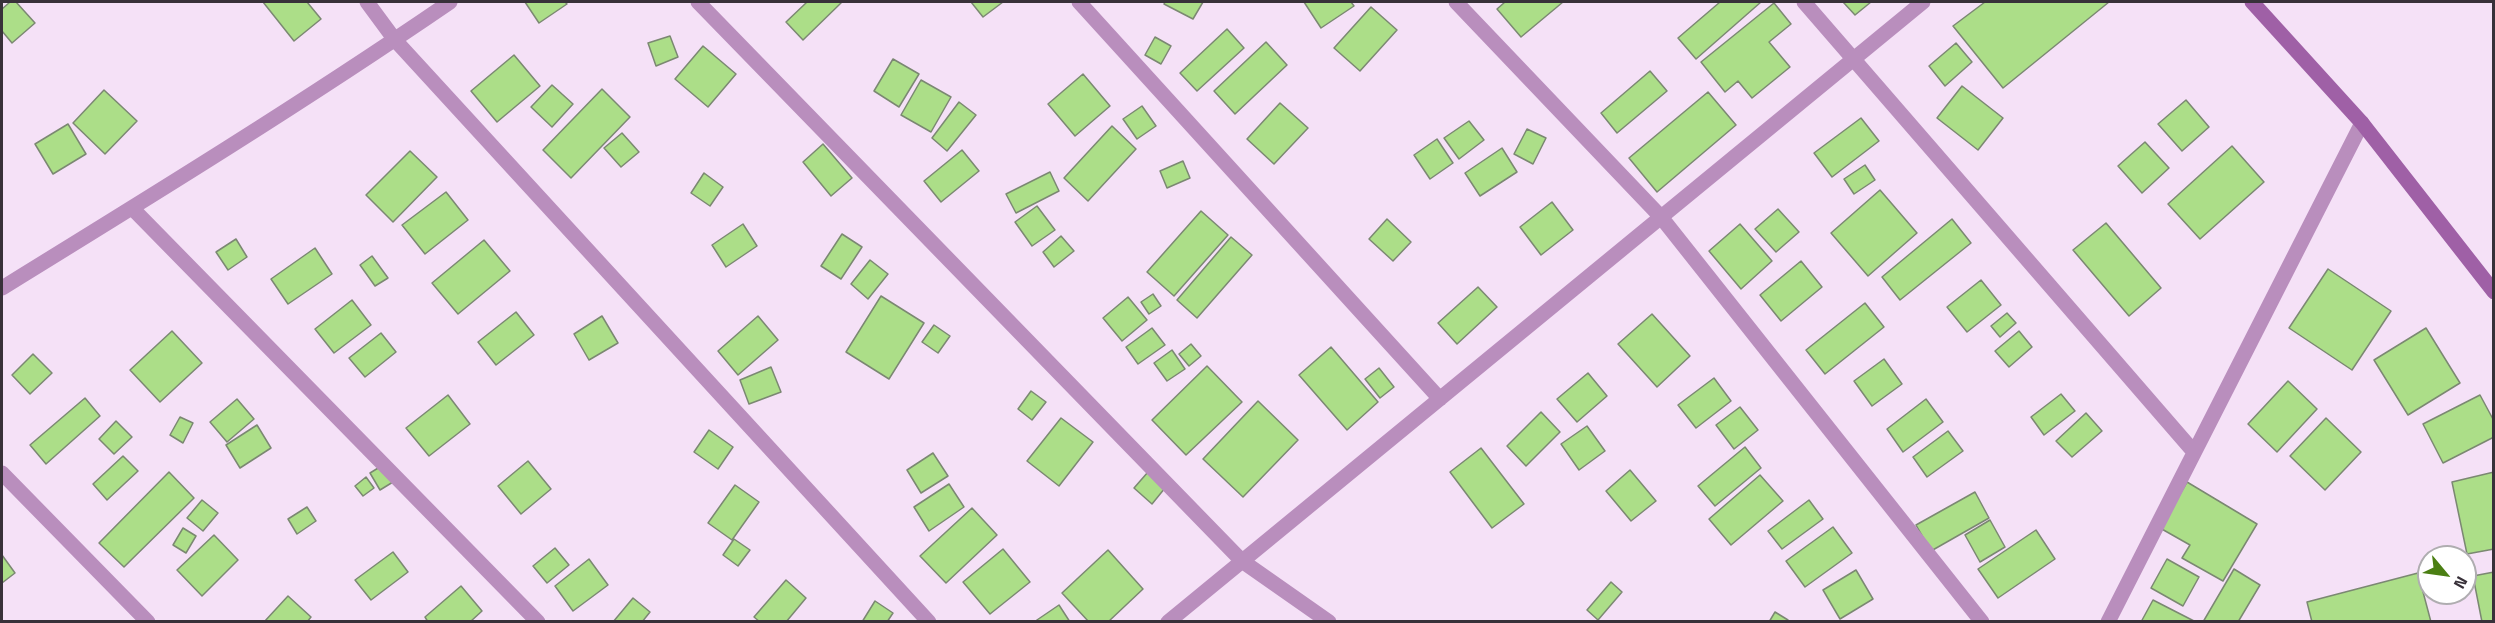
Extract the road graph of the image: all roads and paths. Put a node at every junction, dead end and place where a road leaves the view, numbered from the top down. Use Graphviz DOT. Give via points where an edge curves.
graph roads {
  1 [pos="367,2"];
  2 [pos="450,2"];
  3 [pos="698,2"];
  4 [pos="1079,2"];
  5 [pos="1456,2"];
  6 [pos="1804,2"];
  7 [pos="1923,2"];
  8 [pos="2252,2"];
  9 [pos="395,40"];
  10 [pos="1855,58"];
  11 [pos="2362,123"];
  12 [pos="132,208"];
  13 [pos="1661,218"];
  14 [pos="2491,285"];
  15 [pos="2,288"];
  16 [pos="1440,399"];
  17 [pos="2194,452"];
  18 [pos="2,473"];
  19 [pos="1242,561"];
  20 [pos="148,621"];
  21 [pos="538,621"];
  22 [pos="929,621"];
  23 [pos="1168,621"];
  24 [pos="1329,621"];
  25 [pos="1982,621"];
  26 [pos="2108,621"];
  1 -- 9 [label="street"];
  2 -- 9 [label="street"];
  3 -- 19 [label="street"];
  4 -- 16 [label="street"];
  5 -- 13 [label="street"];
  6 -- 10 [label="street"];
  7 -- 10 [label="street"];
  8 -- 11 [label="main road"];
  9 -- 12 [label="street"];
  9 -- 22 [label="street"];
  10 -- 13 [label="street"];
  10 -- 17 [label="street"];
  11 -- 14 [label="main road"];
  11 -- 17 [label="street"];
  12 -- 15 [label="street"];
  12 -- 21 [label="street"];
  13 -- 16 [label="street"];
  13 -- 25 [label="street"];
  16 -- 19 [label="street"];
  17 -- 26 [label="street"];
  18 -- 20 [label="street"];
  19 -- 23 [label="street"];
  19 -- 24 [label="street"];
}
